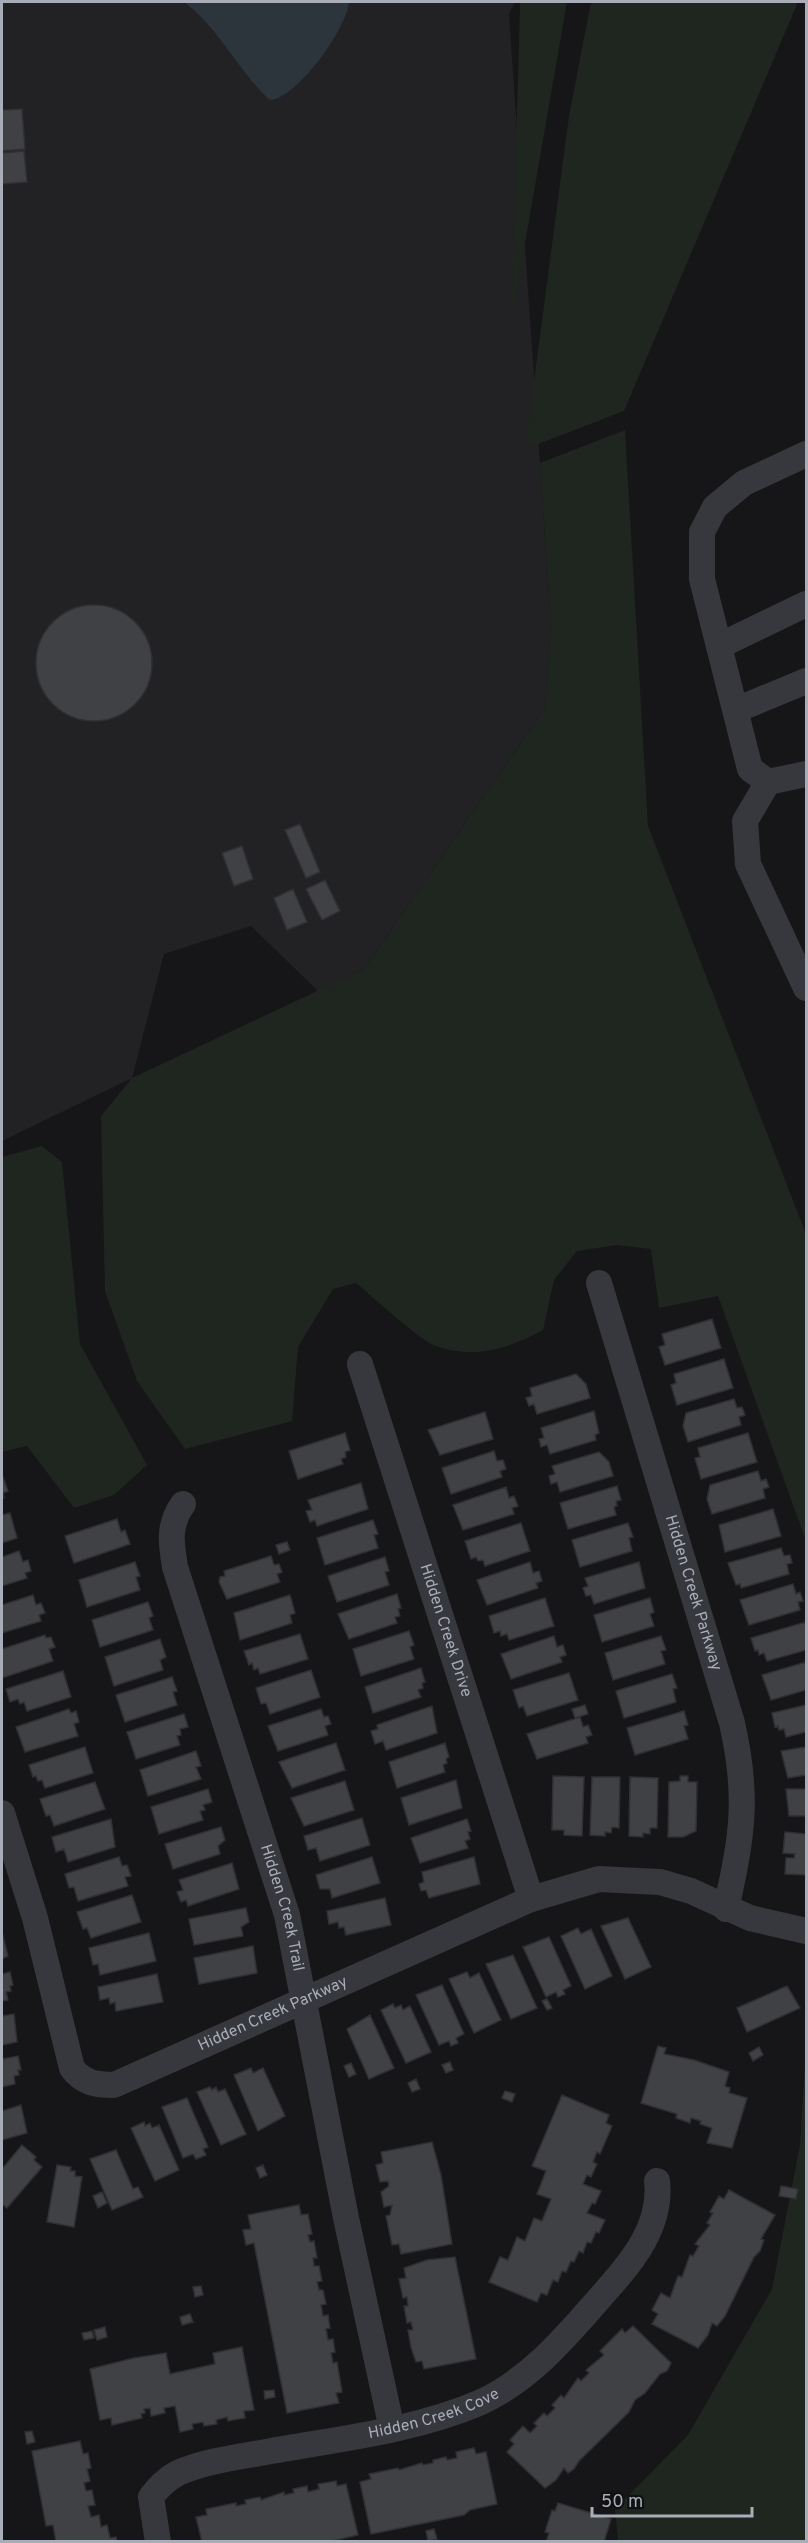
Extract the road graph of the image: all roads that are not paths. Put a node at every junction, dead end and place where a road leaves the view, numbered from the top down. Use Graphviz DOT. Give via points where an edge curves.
graph roads {
  1 [pos="807,454"];
  2 [pos="807,604"];
  3 [pos="719,646"];
  4 [pos="807,681"];
  5 [pos="736,710"];
  6 [pos="807,774"];
  7 [pos="768,782"];
  8 [pos="807,988"];
  9 [pos="599,1282"];
  10 [pos="360,1364"];
  11 [pos="183,1504"];
  12 [pos="2,1813"];
  13 [pos="531,1899"];
  14 [pos="726,1909"];
  15 [pos="807,1931"];
  16 [pos="305,2002"];
  17 [pos="657,2181"];
  18 [pos="392,2429"];
  19 [pos="158,2541"];
  1 -- 3 [label="street" via="744,483 715,507 702,532 702,579"];
  2 -- 3 [label="street"];
  3 -- 5 [label="street"];
  4 -- 5 [label="street"];
  5 -- 7 [label="street" via="750,769"];
  6 -- 7 [label="street"];
  7 -- 8 [label="street" via="745,821 748,864"];
  9 -- 14 [label="street, Hidden Creek Parkway" via="732,1723 740,1761 743,1824"];
  10 -- 13 [label="street, Hidden Creek Drive"];
  11 -- 16 [label="street, Hidden Creek Trail" via="171,1528 175,1567 279,1887"];
  12 -- 16 [label="street, Hidden Creek Parkway" via="35,1918 72,2068 84,2080 114,2085"];
  13 -- 14 [label="street, Hidden Creek Parkway" via="599,1880 628,1880 660,1882"];
  13 -- 16 [label="street, Hidden Creek Parkway"];
  14 -- 15 [label="street, Hidden Creek Parkway"];
  16 -- 18 [label="street, Hidden Creek Trail" via="345,2218"];
  17 -- 18 [label="street, Hidden Creek Cove" via="656,2215 645,2240 617,2279 532,2369 480,2402"];
  18 -- 19 [label="street, Hidden Creek Cove" via="228,2459 178,2473 161,2484 151,2497"];
}
